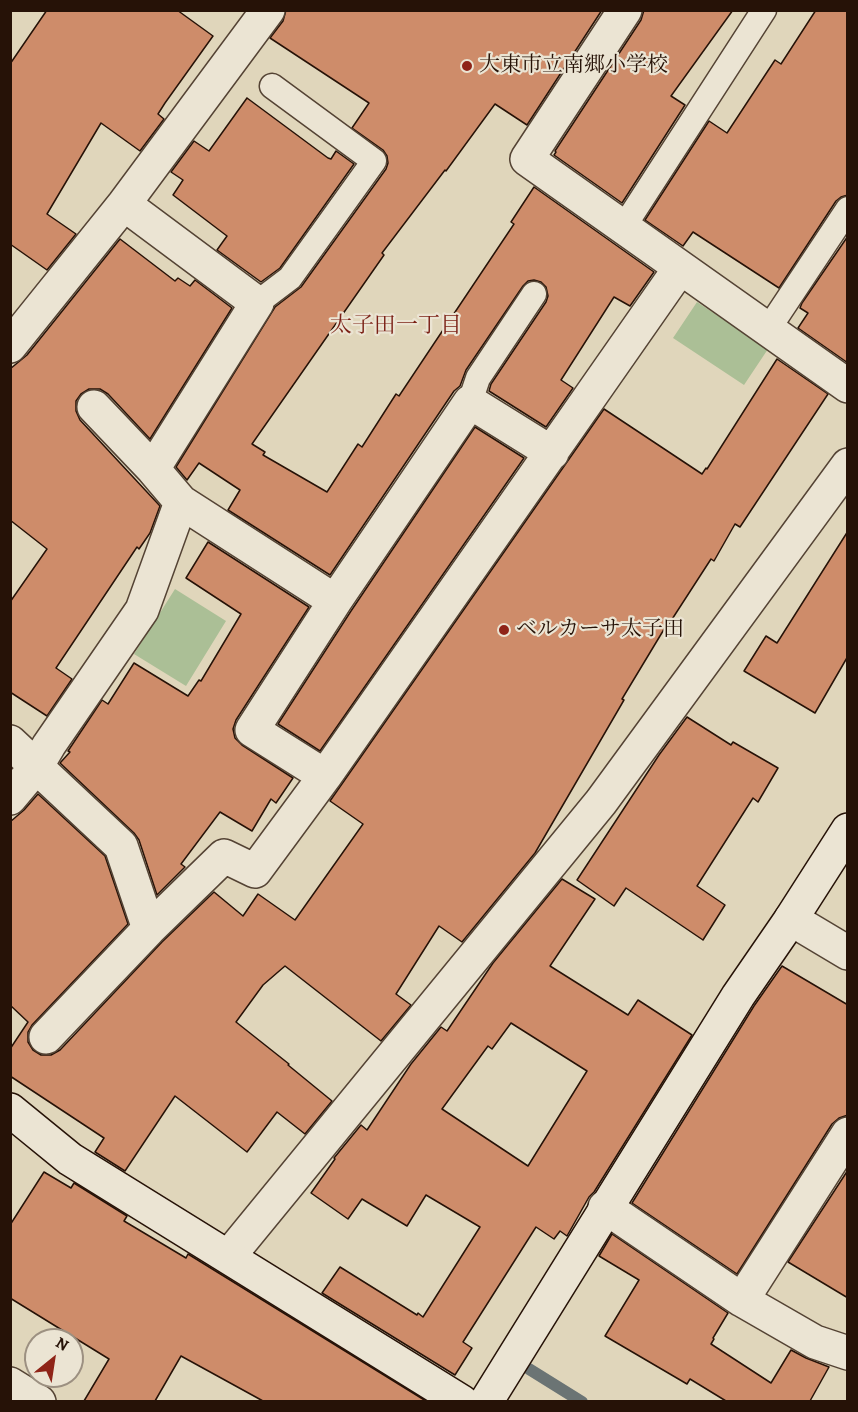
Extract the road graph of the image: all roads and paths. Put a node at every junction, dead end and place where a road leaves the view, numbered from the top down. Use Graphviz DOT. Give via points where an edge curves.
graph roads {
  1 [pos="268,10"];
  2 [pos="625,10"];
  3 [pos="764,10"];
  4 [pos="272,86"];
  5 [pos="124,204"];
  6 [pos="848,209"];
  7 [pos="622,228"];
  8 [pos="680,268"];
  9 [pos="534,294"];
  10 [pos="257,303"];
  11 [pos="16,325"];
  12 [pos="767,331"];
  13 [pos="848,386"];
  14 [pos="470,402"];
  15 [pos="94,407"];
  16 [pos="552,453"];
  17 [pos="848,465"];
  18 [pos="153,469"];
  19 [pos="181,502"];
  20 [pos="335,601"];
  21 [pos="10,742"];
  22 [pos="36,767"];
  23 [pos="326,776"];
  24 [pos="10,798"];
  25 [pos="848,830"];
  26 [pos="791,919"];
  27 [pos="149,929"];
  28 [pos="848,952"];
  29 [pos="46,1037"];
  30 [pos="10,1110"];
  31 [pos="848,1134"];
  32 [pos="605,1208"];
  33 [pos="229,1256"];
  34 [pos="742,1300"];
  35 [pos="848,1353"];
  36 [pos="10,1384"];
  37 [pos="39,1401"];
  38 [pos="462,1401"];
  39 [pos="486,1401"];
  1 -- 5 [label="street"];
  2 -- 7 [label="street" via="527,159"];
  3 -- 7 [label="lane"];
  4 -- 10 [label="lane" via="374,161 290,278"];
  5 -- 10 [label="street"];
  5 -- 11 [label="street"];
  6 -- 12 [label="lane"];
  7 -- 8 [label="street"];
  8 -- 12 [label="street"];
  8 -- 16 [label="street"];
  9 -- 14 [label="lane" via="477,378"];
  10 -- 18 [label="street"];
  12 -- 13 [label="street"];
  14 -- 16 [label="street"];
  14 -- 20 [label="street"];
  15 -- 18 [label="street"];
  16 -- 23 [label="street"];
  17 -- 33 [label="street" via="601,802"];
  18 -- 19 [label="street"];
  19 -- 20 [label="street"];
  19 -- 22 [label="street" via="142,610"];
  20 -- 23 [label="street" via="252,730"];
  21 -- 22 [label="street"];
  22 -- 24 [label="street"];
  22 -- 27 [label="street" via="121,846"];
  23 -- 27 [label="street" via="255,871 224,856"];
  25 -- 26 [label="street"];
  26 -- 28 [label="street"];
  26 -- 32 [label="street"];
  27 -- 29 [label="street"];
  30 -- 33 [label="street" via="70,1160"];
  31 -- 34 [label="street"];
  32 -- 34 [label="street"];
  32 -- 39 [label="street"];
  33 -- 38 [label="street"];
  34 -- 35 [label="street" via="815,1342"];
  36 -- 37 [label="street"];
}
